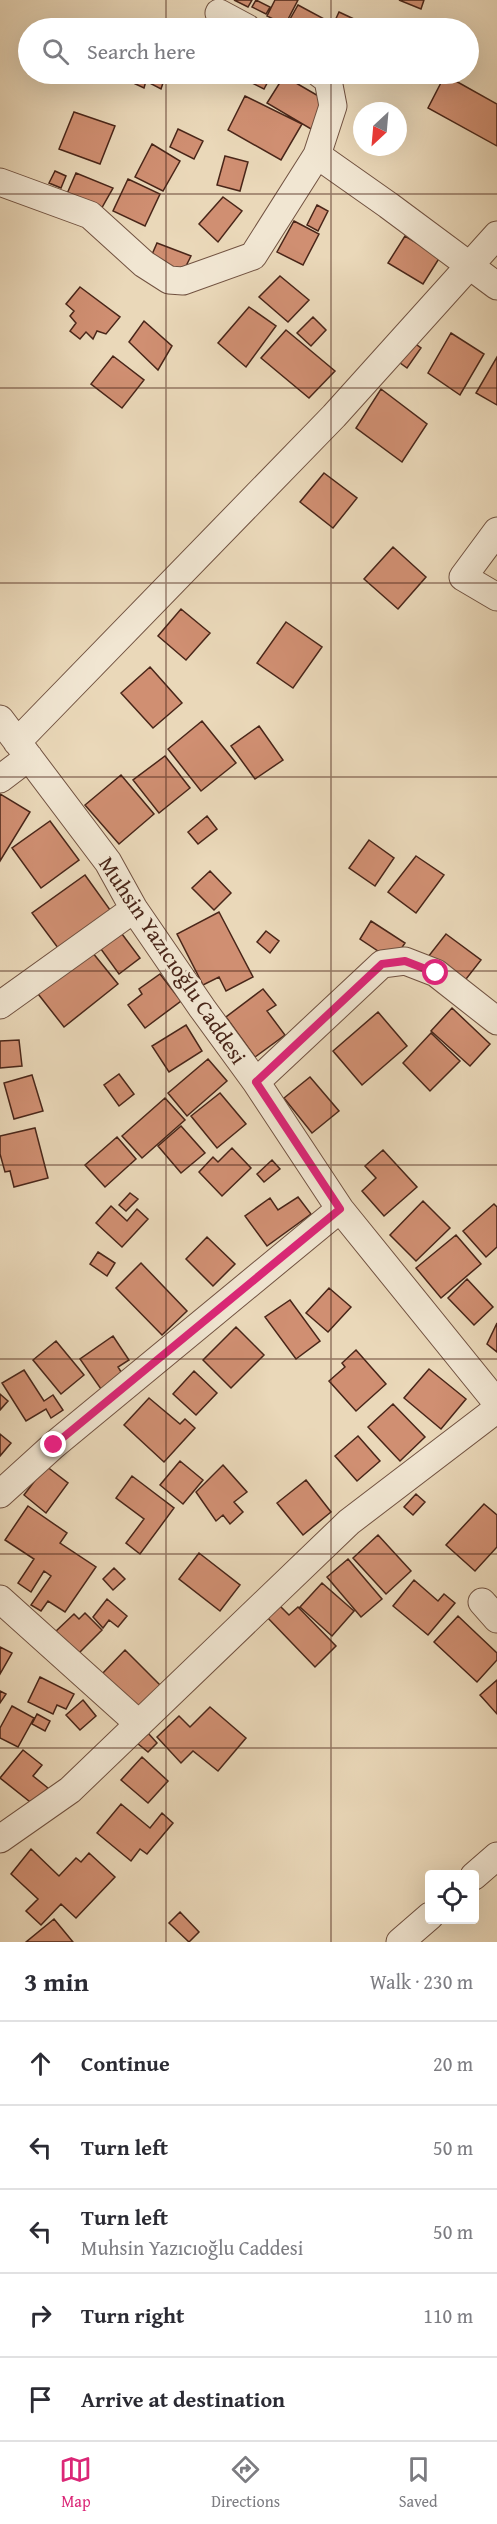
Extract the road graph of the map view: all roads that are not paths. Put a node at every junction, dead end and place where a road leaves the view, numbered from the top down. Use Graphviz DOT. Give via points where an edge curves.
graph roads {
  1 [pos="219,13"];
  2 [pos="228,18"];
  3 [pos="329,84"];
  4 [pos="316,155"];
  5 [pos="0,182"];
  6 [pos="497,235"];
  7 [pos="469,265"];
  8 [pos="497,286"];
  9 [pos="497,531"];
  10 [pos="497,597"];
  11 [pos="0,719"];
  12 [pos="23,749"];
  13 [pos="0,779"];
  14 [pos="134,909"];
  15 [pos="0,1005"];
  16 [pos="497,1021"];
  17 [pos="256,1082"];
  18 [pos="340,1209"];
  19 [pos="497,1403"];
  20 [pos="497,1409"];
  21 [pos="0,1494"];
  22 [pos="0,1599"];
  23 [pos="139,1724"];
  24 [pos="0,1839"];
  25 [pos="497,1856"];
  26 [pos="479,1872"];
  27 [pos="425,1920"];
  28 [pos="400,1942"];
  1 -- 2 [label="street"];
  3 -- 4 [label="street" via="333,106"];
  4 -- 5 [label="street" via="253,256 183,281 170,280 144,264 90,215"];
  4 -- 7 [label="street"];
  6 -- 7 [label="street"];
  7 -- 8 [label="street"];
  7 -- 12 [label="street" via="334,416"];
  9 -- 10 [label="street" via="463,577"];
  11 -- 12 [label="street, Muhsin Yazıcıoğlu Caddesi"];
  12 -- 13 [label="street"];
  12 -- 14 [label="street, Muhsin Yazıcıoğlu Caddesi" via="108,862"];
  14 -- 15 [label="street"];
  14 -- 17 [label="street, Muhsin Yazıcıoğlu Caddesi"];
  16 -- 17 [label="street" via="436,973 405,961 382,964"];
  17 -- 18 [label="street, Muhsin Yazıcıoğlu Caddesi"];
  18 -- 19 [label="street, Muhsin Yazıcıoğlu Caddesi"];
  18 -- 21 [label="street"];
  20 -- 23 [label="street" via="349,1522"];
  22 -- 23 [label="street"];
  23 -- 24 [label="street" via="70,1790"];
  25 -- 26 [label="street"];
  27 -- 28 [label="street"];
}
